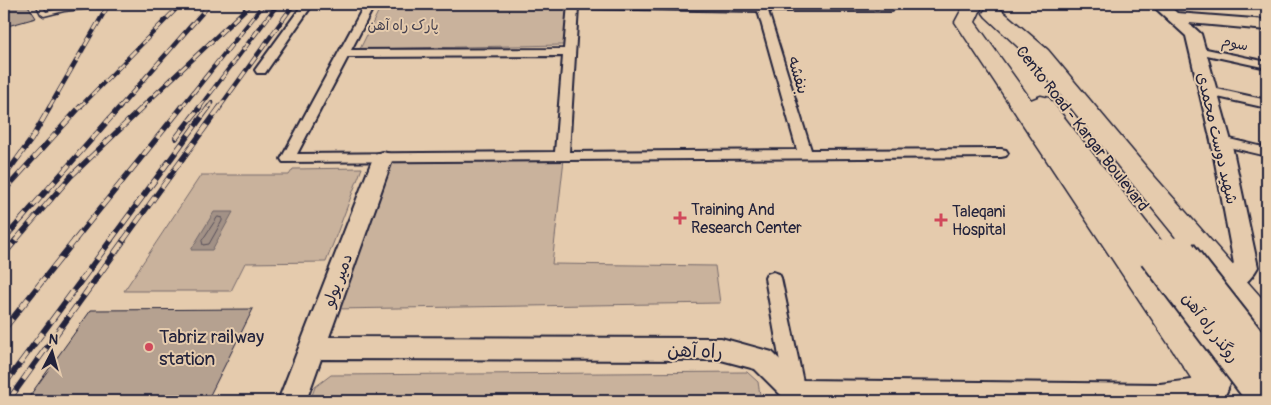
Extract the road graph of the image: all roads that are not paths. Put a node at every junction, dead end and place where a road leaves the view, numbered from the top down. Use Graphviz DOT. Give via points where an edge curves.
graph roads {
  1 [pos="39,4"];
  2 [pos="110,4"];
  3 [pos="308,4"];
  4 [pos="370,4"];
  5 [pos="1158,4"];
  6 [pos="573,5"];
  7 [pos="762,6"];
  8 [pos="979,7"];
  9 [pos="888,9"];
  10 [pos="1173,17"];
  11 [pos="1267,25"];
  12 [pos="1197,50"];
  13 [pos="571,52"];
  14 [pos="344,54"];
  15 [pos="1267,64"];
  16 [pos="261,70"];
  17 [pos="1208,91"];
  18 [pos="1267,104"];
  19 [pos="1221,141"];
  20 [pos="1267,152"];
  21 [pos="1001,153"];
  22 [pos="805,155"];
  23 [pos="562,157"];
  24 [pos="383,158"];
  25 [pos="1156,257"];
  26 [pos="773,278"];
  27 [pos="1230,282"];
  28 [pos="1267,326"];
  29 [pos="312,348"];
  30 [pos="1267,352"];
  31 [pos="1267,364"];
  32 [pos="1214,391"];
  33 [pos="796,396"];
  34 [pos="1006,398"];
  35 [pos="292,401"];
  36 [pos="1266,401"];
  1 -- 2 [label="lane" via="44,14"];
  3 -- 16 [label="street"];
  4 -- 14 [label="street"];
  5 -- 10 [label="street, شهید دوست محمدی"];
  6 -- 7 [label="street"];
  6 -- 13 [label="street"];
  7 -- 9 [label="street"];
  7 -- 22 [label="street, بنفشه"];
  8 -- 25 [label="highway, Cento Road - Kargar Boulevard"];
  8 -- 25 [label="highway" via="965,22"];
  8 -- 27 [label="highway" via="1040,55"];
  10 -- 11 [label="street"];
  10 -- 12 [label="street, شهید دوست محمدی" via="1193,34"];
  12 -- 15 [label="street, سوم"];
  12 -- 17 [label="street, شهید دوست محمدی"];
  13 -- 14 [label="street"];
  13 -- 23 [label="street"];
  14 -- 24 [label="street" via="288,159"];
  17 -- 18 [label="street"];
  17 -- 19 [label="street, شهید دوست محمدی"];
  19 -- 20 [label="street"];
  19 -- 27 [label="street, شهید دوست محمدی" via="1246,268"];
  21 -- 22 [label="street"];
  22 -- 23 [label="street"];
  23 -- 24 [label="street"];
  24 -- 29 [label="street, دمیر یولو"];
  25 -- 27 [label="highway" via="1156,282 1172,288 1221,288"];
  25 -- 31 [label="highway, روگذر راه آهن, bridge"];
  25 -- 32 [label="highway"];
  25 -- 36 [label="highway, روگذر راه آهن, bridge"];
  26 -- 33 [label="street"];
  27 -- 28 [label="highway"];
  29 -- 33 [label="street, راه آهن" via="721,348 763,360"];
  29 -- 35 [label="street, دمیر یولو"];
  30 -- 32 [label="highway" via="1238,355 1221,365"];
  32 -- 34 [label="street" via="1160,396"];
  33 -- 34 [label="street"];
}
